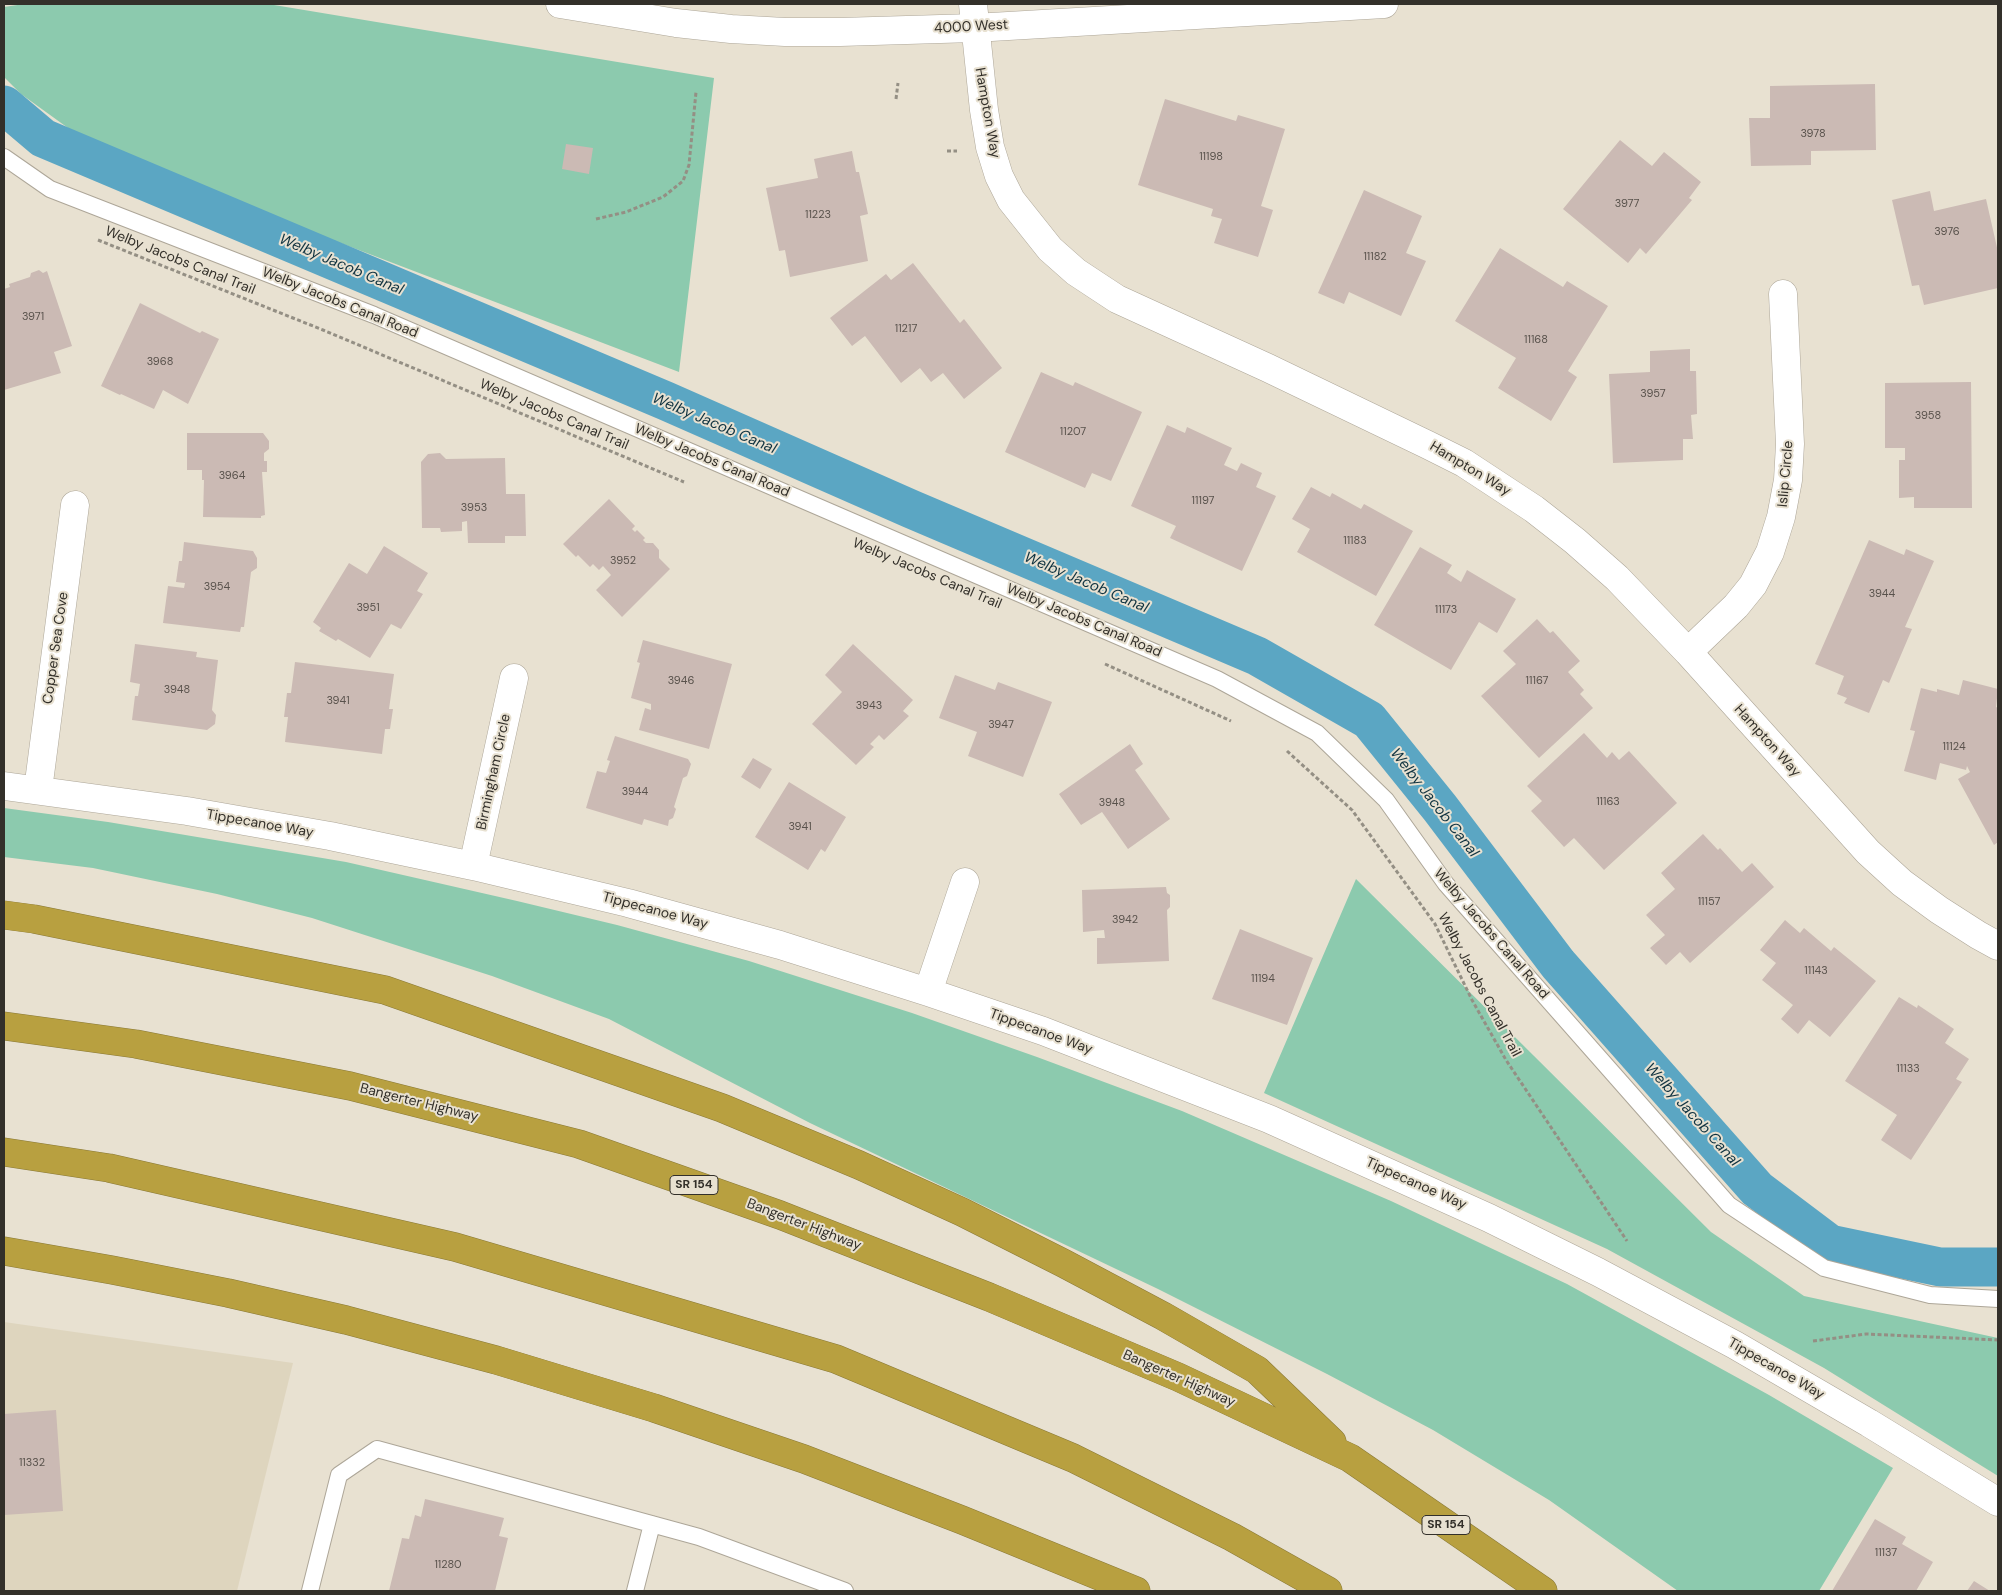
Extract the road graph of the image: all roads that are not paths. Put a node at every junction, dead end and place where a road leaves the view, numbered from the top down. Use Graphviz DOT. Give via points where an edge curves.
graph roads {
  1 [pos="560,4"];
  2 [pos="1384,4"];
  3 [pos="973,16"];
  4 [pos="4,157"];
  5 [pos="1783,294"];
  6 [pos="75,505"];
  7 [pos="1688,652"];
  8 [pos="514,678"];
  9 [pos="4,786"];
  10 [pos="38,790"];
  11 [pos="473,866"];
  12 [pos="965,882"];
  13 [pos="4,915"];
  14 [pos="1998,946"];
  15 [pos="928,992"];
  16 [pos="4,1026"];
  17 [pos="4,1152"];
  18 [pos="4,1251"];
  19 [pos="1998,1299"];
  20 [pos="1350,1458"];
  21 [pos="1998,1502"];
  22 [pos="652,1524"];
  23 [pos="310,1591"];
  24 [pos="635,1591"];
  25 [pos="845,1591"];
  26 [pos="1136,1591"];
  27 [pos="1328,1591"];
  28 [pos="1543,1591"];
  1 -- 3 [label="street, 4000 West" via="676,23 785,32 840,32"];
  2 -- 3 [label="street, 4000 West"];
  3 -- 7 [label="street, Hampton Way" via="987,129 999,176 1011,200 1050,249 1076,272 1118,299 1428,444 1497,484 1582,547 1617,578"];
  4 -- 19 [label="lane, Welby Jacobs Canal Road" via="50,189 392,323 1217,678 1317,733 1386,800 1446,884 1729,1205 1824,1268 1930,1295"];
  5 -- 7 [label="street, Islip Circle" via="1790,444 1781,517 1770,552 1753,585"];
  6 -- 10 [label="street, Copper Sea Cove"];
  7 -- 14 [label="street, Hampton Way" via="1868,852 1939,910"];
  8 -- 11 [label="street, Birmingham Circle"];
  9 -- 10 [label="street, Tippecanoe Way"];
  10 -- 11 [label="street, Tippecanoe Way" via="187,811"];
  11 -- 15 [label="street, Tippecanoe Way" via="780,945"];
  12 -- 15 [label="street"];
  13 -- 20 [label="highway" via="34,918 385,990 722,1108 962,1212 1163,1316 1257,1370"];
  15 -- 21 [label="street, Tippecanoe Way" via="1051,1035 1269,1119 1489,1218 1735,1345"];
  16 -- 20 [label="highway, Bangerter Highway / SR 154" via="136,1044 350,1086 579,1144 780,1215 989,1297 1178,1377"];
  17 -- 27 [label="highway" via="109,1168 455,1247 836,1359 1073,1458 1232,1537"];
  18 -- 26 [label="highway" via="228,1293 346,1320 506,1363 654,1408 804,1459"];
  20 -- 28 [label="highway, Bangerter Highway / SR 154"];
  22 -- 23 [label="lane" via="377,1449 339,1476"];
  22 -- 24 [label="lane"];
  22 -- 25 [label="lane" via="700,1537"];
}
